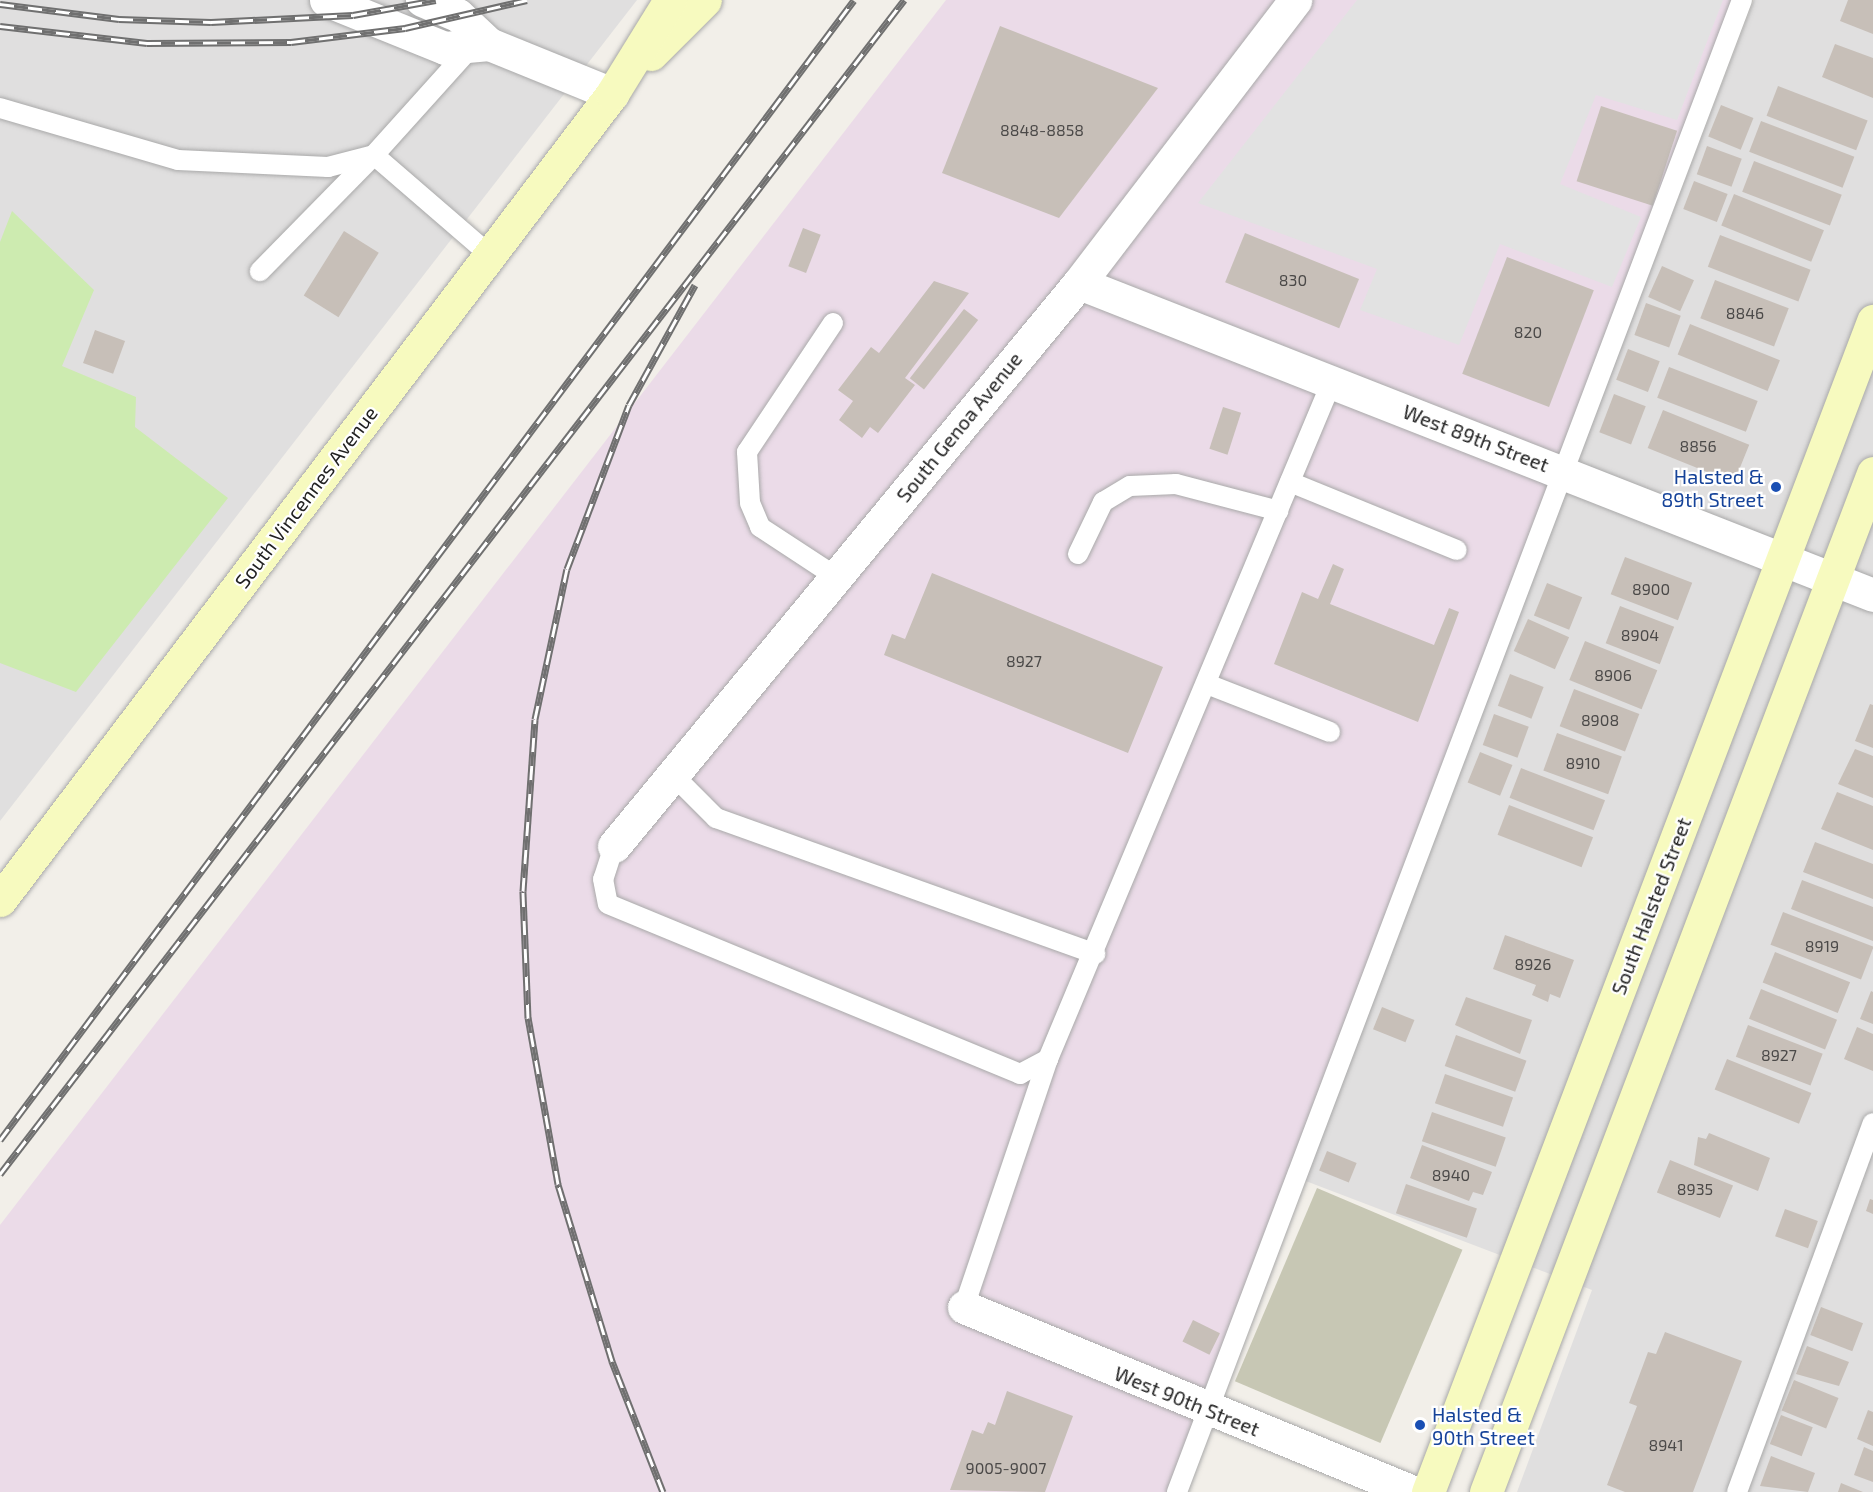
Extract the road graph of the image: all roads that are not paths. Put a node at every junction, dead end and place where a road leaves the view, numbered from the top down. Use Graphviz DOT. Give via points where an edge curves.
graph roads {
  1 [pos="326,0"];
  2 [pos="422,0"];
  3 [pos="670,0"];
  4 [pos="705,0"];
  5 [pos="1295,0"];
  6 [pos="1742,0"];
  7 [pos="481,45"];
  8 [pos="612,94"];
  9 [pos="0,108"];
  10 [pos="374,155"];
  11 [pos="490,255"];
  12 [pos="260,271"];
  13 [pos="1078,283"];
  14 [pos="1873,321"];
  15 [pos="833,323"];
  16 [pos="1332,381"];
  17 [pos="1564,472"];
  18 [pos="1873,473"];
  19 [pos="1290,482"];
  20 [pos="1279,511"];
  21 [pos="1457,550"];
  22 [pos="1078,554"];
  23 [pos="1783,559"];
  24 [pos="836,577"];
  25 [pos="1833,579"];
  26 [pos="1873,595"];
  27 [pos="1207,684"];
  28 [pos="1330,732"];
  29 [pos="673,775"];
  30 [pos="614,846"];
  31 [pos="0,900"];
  32 [pos="1095,954"];
  33 [pos="1048,1059"];
  34 [pos="1873,1123"];
  35 [pos="964,1307"];
  36 [pos="1207,1410"];
  37 [pos="1177,1492"];
  38 [pos="1413,1492"];
  39 [pos="1428,1492"];
  40 [pos="1486,1492"];
  41 [pos="1737,1492"];
  1 -- 7 [label="street" via="445,48"];
  2 -- 7 [label="street" via="458,15"];
  3 -- 8 [label="main road, South Vincennes Avenue"];
  4 -- 8 [label="main road, South Vincennes Avenue"];
  5 -- 13 [label="street, South Genoa Avenue"];
  6 -- 17 [label="lane"];
  7 -- 8 [label="street"];
  7 -- 10 [label="lane"];
  8 -- 11 [label="main road, South Vincennes Avenue"];
  9 -- 10 [label="lane" via="178,160 328,167"];
  10 -- 11 [label="lane"];
  10 -- 12 [label="lane"];
  11 -- 31 [label="main road, South Vincennes Avenue"];
  13 -- 16 [label="street, West 89th Street"];
  13 -- 24 [label="street, South Genoa Avenue"];
  14 -- 23 [label="main road, South Halsted Street"];
  15 -- 24 [label="lane" via="747,452 750,503 760,527"];
  16 -- 17 [label="street, West 89th Street"];
  16 -- 19 [label="lane"];
  17 -- 23 [label="street, West 89th Street"];
  17 -- 36 [label="lane"];
  18 -- 25 [label="main road"];
  19 -- 20 [label="lane"];
  19 -- 21 [label="lane"];
  20 -- 22 [label="lane" via="1176,483 1130,486 1103,502"];
  20 -- 27 [label="lane"];
  23 -- 25 [label="street, West 89th Street"];
  23 -- 39 [label="main road, South Halsted Street"];
  24 -- 29 [label="street, South Genoa Avenue"];
  25 -- 26 [label="street, West 89th Street"];
  25 -- 40 [label="main road"];
  27 -- 28 [label="lane"];
  27 -- 32 [label="lane"];
  29 -- 30 [label="street, South Genoa Avenue"];
  29 -- 32 [label="lane" via="716,818"];
  30 -- 33 [label="lane" via="603,879 608,904 1020,1074"];
  32 -- 33 [label="lane"];
  33 -- 35 [label="lane"];
  34 -- 41 [label="lane"];
  35 -- 36 [label="street, West 90th Street"];
  36 -- 37 [label="lane"];
  36 -- 38 [label="street, West 90th Street"];
}
